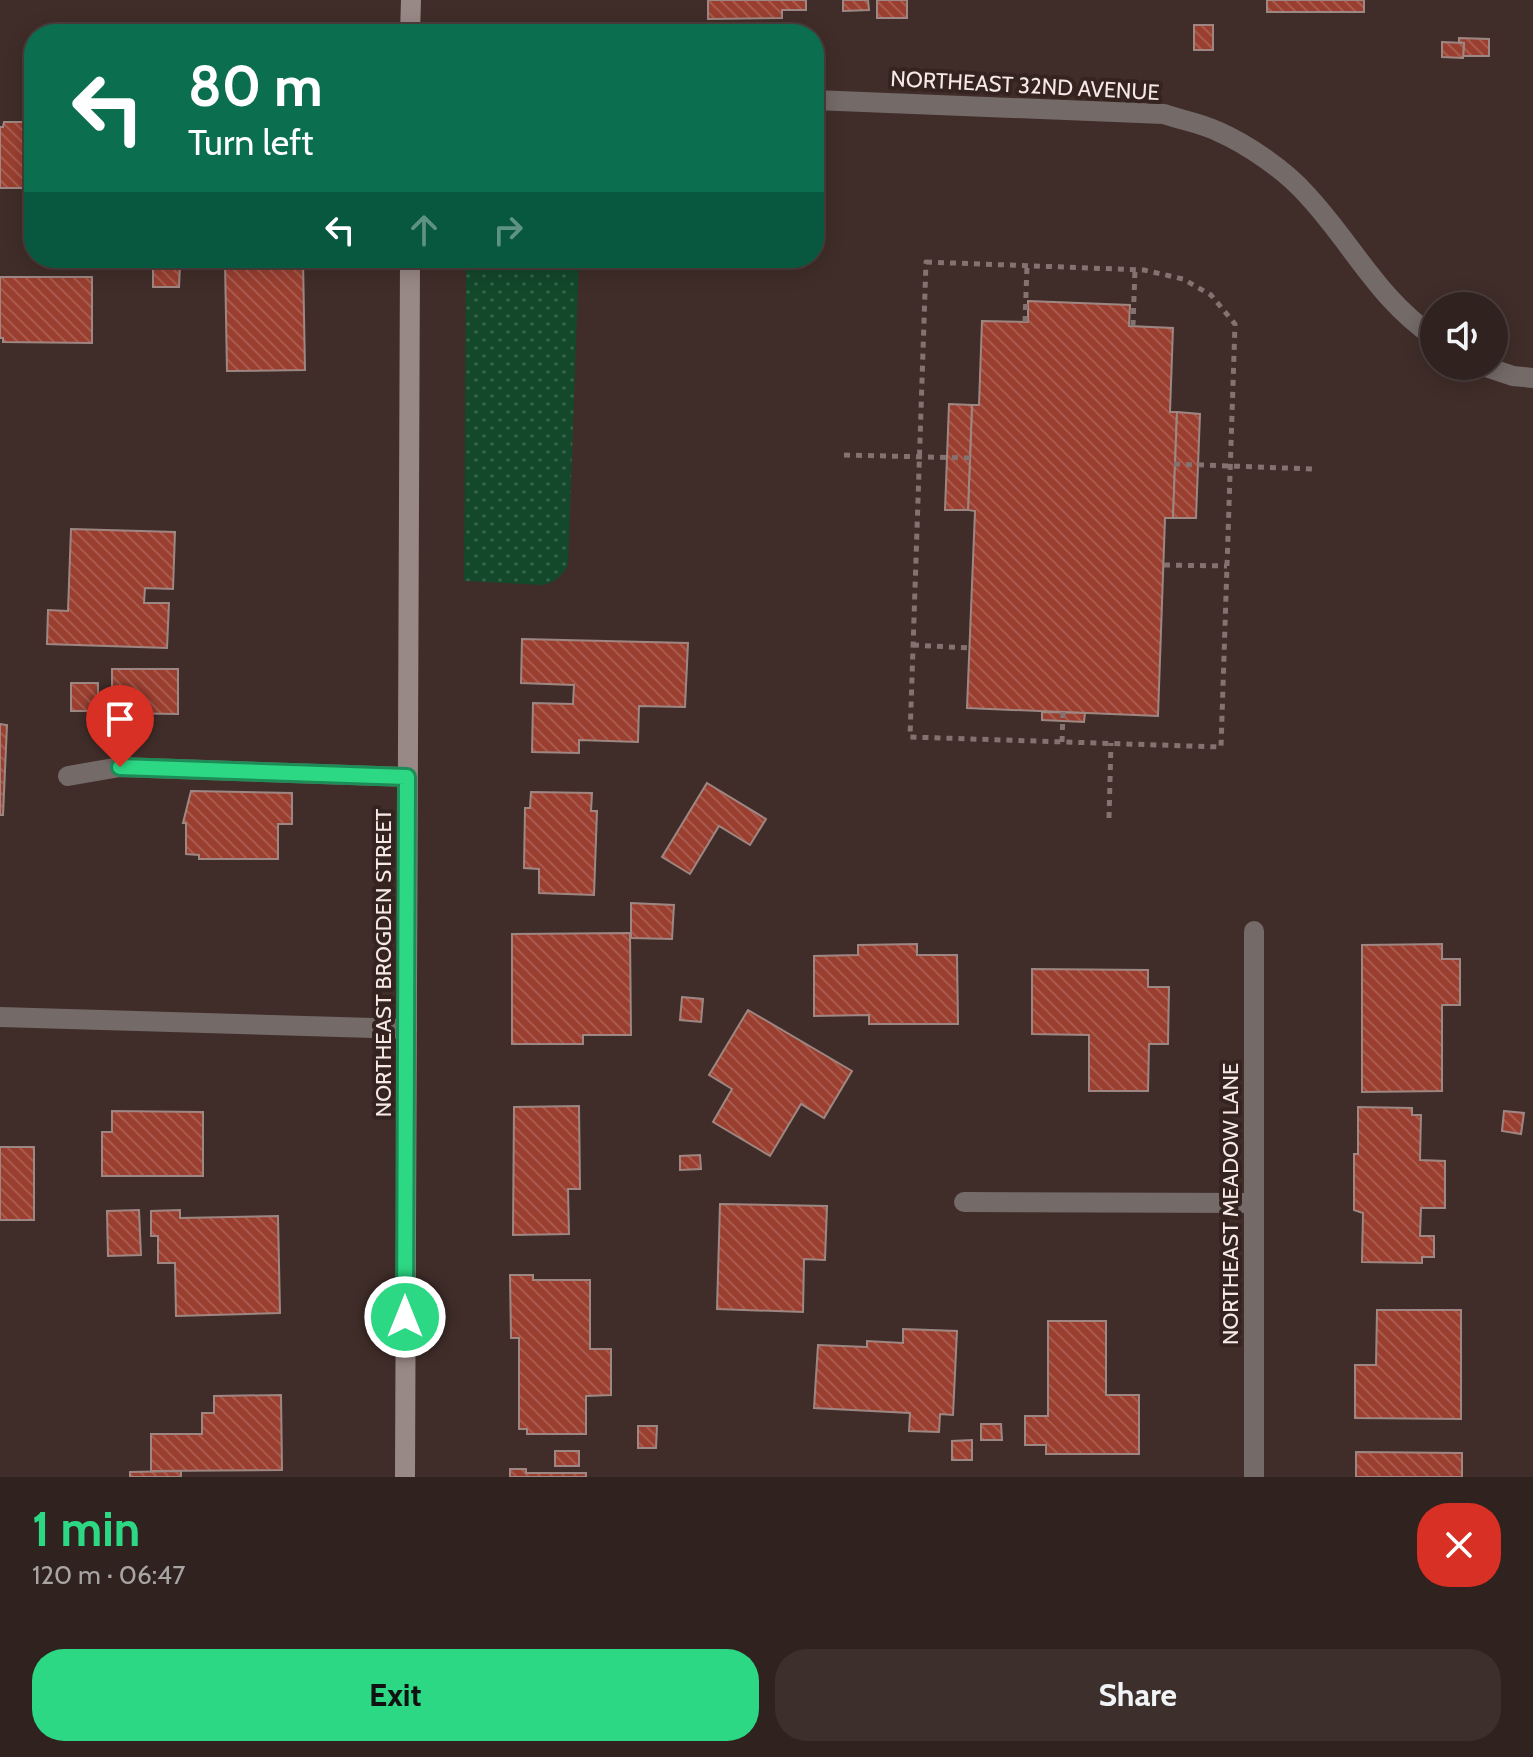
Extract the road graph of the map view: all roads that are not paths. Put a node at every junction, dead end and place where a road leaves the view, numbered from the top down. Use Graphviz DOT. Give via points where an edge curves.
graph roads {
  1 [pos="411,0"];
  2 [pos="410,24"];
  3 [pos="824,100"];
  4 [pos="410,268"];
  5 [pos="1420,327"];
  6 [pos="1508,374"];
  7 [pos="1533,378"];
  8 [pos="68,776"];
  9 [pos="407,777"];
  10 [pos="1254,931"];
  11 [pos="0,1017"];
  12 [pos="407,1029"];
  13 [pos="964,1202"];
  14 [pos="1254,1203"];
  15 [pos="405,1477"];
  16 [pos="1254,1477"];
  1 -- 2 [label="street"];
  3 -- 5 [label="street, NORTHEAST 32ND AVENUE" via="1164,114 1216,130 1261,155 1306,194 1384,292"];
  4 -- 9 [label="street, NORTHEAST BROGDEN STREET"];
  6 -- 7 [label="street"];
  8 -- 9 [label="street" via="120,767"];
  9 -- 12 [label="street, NORTHEAST BROGDEN STREET"];
  10 -- 14 [label="street, NORTHEAST MEADOW LANE"];
  11 -- 12 [label="street"];
  12 -- 15 [label="street, NORTHEAST BROGDEN STREET"];
  13 -- 14 [label="street"];
  14 -- 16 [label="street, NORTHEAST MEADOW LANE"];
}
